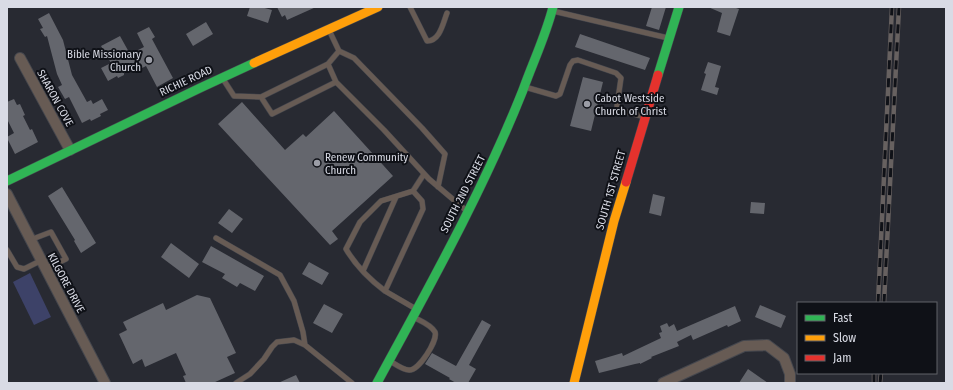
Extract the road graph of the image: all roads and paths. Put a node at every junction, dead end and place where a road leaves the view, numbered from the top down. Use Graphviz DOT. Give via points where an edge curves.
graph roads {
  1 [pos="378,7"];
  2 [pos="410,7"];
  3 [pos="679,7"];
  4 [pos="553,9"];
  5 [pos="447,13"];
  6 [pos="329,29"];
  7 [pos="669,38"];
  8 [pos="339,51"];
  9 [pos="20,58"];
  10 [pos="328,64"];
  11 [pos="222,78"];
  12 [pos="336,82"];
  13 [pos="524,87"];
  14 [pos="260,97"];
  15 [pos="645,117"];
  16 [pos="70,150"];
  17 [pos="424,174"];
  18 [pos="7,181"];
  19 [pos="438,187"];
  20 [pos="413,191"];
  21 [pos="7,194"];
  22 [pos="396,197"];
  23 [pos="468,212"];
  24 [pos="216,238"];
  25 [pos="30,240"];
  26 [pos="7,250"];
  27 [pos="43,265"];
  28 [pos="363,271"];
  29 [pos="385,291"];
  30 [pos="414,313"];
  31 [pos="305,345"];
  32 [pos="389,360"];
  33 [pos="105,383"];
  34 [pos="236,383"];
  35 [pos="352,383"];
  36 [pos="377,383"];
  37 [pos="574,383"];
  38 [pos="663,383"];
  39 [pos="790,383"];
  1 -- 6 [label="street, RICHIE ROAD"];
  2 -- 5 [label="lane" via="427,41 437,38"];
  3 -- 7 [label="street, SOUTH 1ST STREET"];
  4 -- 7 [label="lane"];
  4 -- 13 [label="street, SOUTH 2ND STREET"];
  6 -- 8 [label="lane"];
  6 -- 11 [label="street, RICHIE ROAD"];
  7 -- 15 [label="street, SOUTH 1ST STREET"];
  8 -- 10 [label="lane"];
  8 -- 19 [label="lane" via="354,58 445,154"];
  9 -- 16 [label="street, SHARON COVE"];
  10 -- 12 [label="lane"];
  10 -- 14 [label="lane"];
  11 -- 14 [label="lane" via="234,96"];
  11 -- 16 [label="street, RICHIE ROAD"];
  12 -- 14 [label="lane" via="272,114"];
  12 -- 17 [label="lane"];
  13 -- 15 [label="lane" via="556,96 562,91 570,65 578,60 616,73 621,78 617,106 619,110"];
  13 -- 23 [label="street, SOUTH 2ND STREET"];
  15 -- 37 [label="street, SOUTH 1ST STREET" via="614,221"];
  16 -- 18 [label="street, RICHIE ROAD"];
  17 -- 19 [label="lane"];
  17 -- 20 [label="lane"];
  19 -- 23 [label="lane"];
  20 -- 22 [label="lane"];
  20 -- 29 [label="lane" via="422,201 423,209"];
  21 -- 25 [label="street, KILGORE DRIVE"];
  22 -- 28 [label="lane"];
  22 -- 28 [label="lane" via="382,201 360,222 346,249 353,262"];
  23 -- 30 [label="street, SOUTH 2ND STREET"];
  24 -- 31 [label="lane" via="280,276 294,301"];
  25 -- 27 [label="street, KILGORE DRIVE"];
  25 -- 27 [label="lane" via="51,232 66,259"];
  26 -- 27 [label="lane" via="17,267 24,269"];
  27 -- 33 [label="street, KILGORE DRIVE"];
  28 -- 29 [label="lane"];
  29 -- 30 [label="lane"];
  30 -- 32 [label="street, SOUTH 2ND STREET"];
  30 -- 32 [label="lane" via="431,327 435,338 420,365 415,369 408,370"];
  31 -- 34 [label="lane" via="294,340 277,342 250,374"];
  31 -- 35 [label="lane"];
  32 -- 36 [label="street, SOUTH 2ND STREET"];
  38 -- 39 [label="street" via="744,346 767,345 784,358 790,374"];
}
